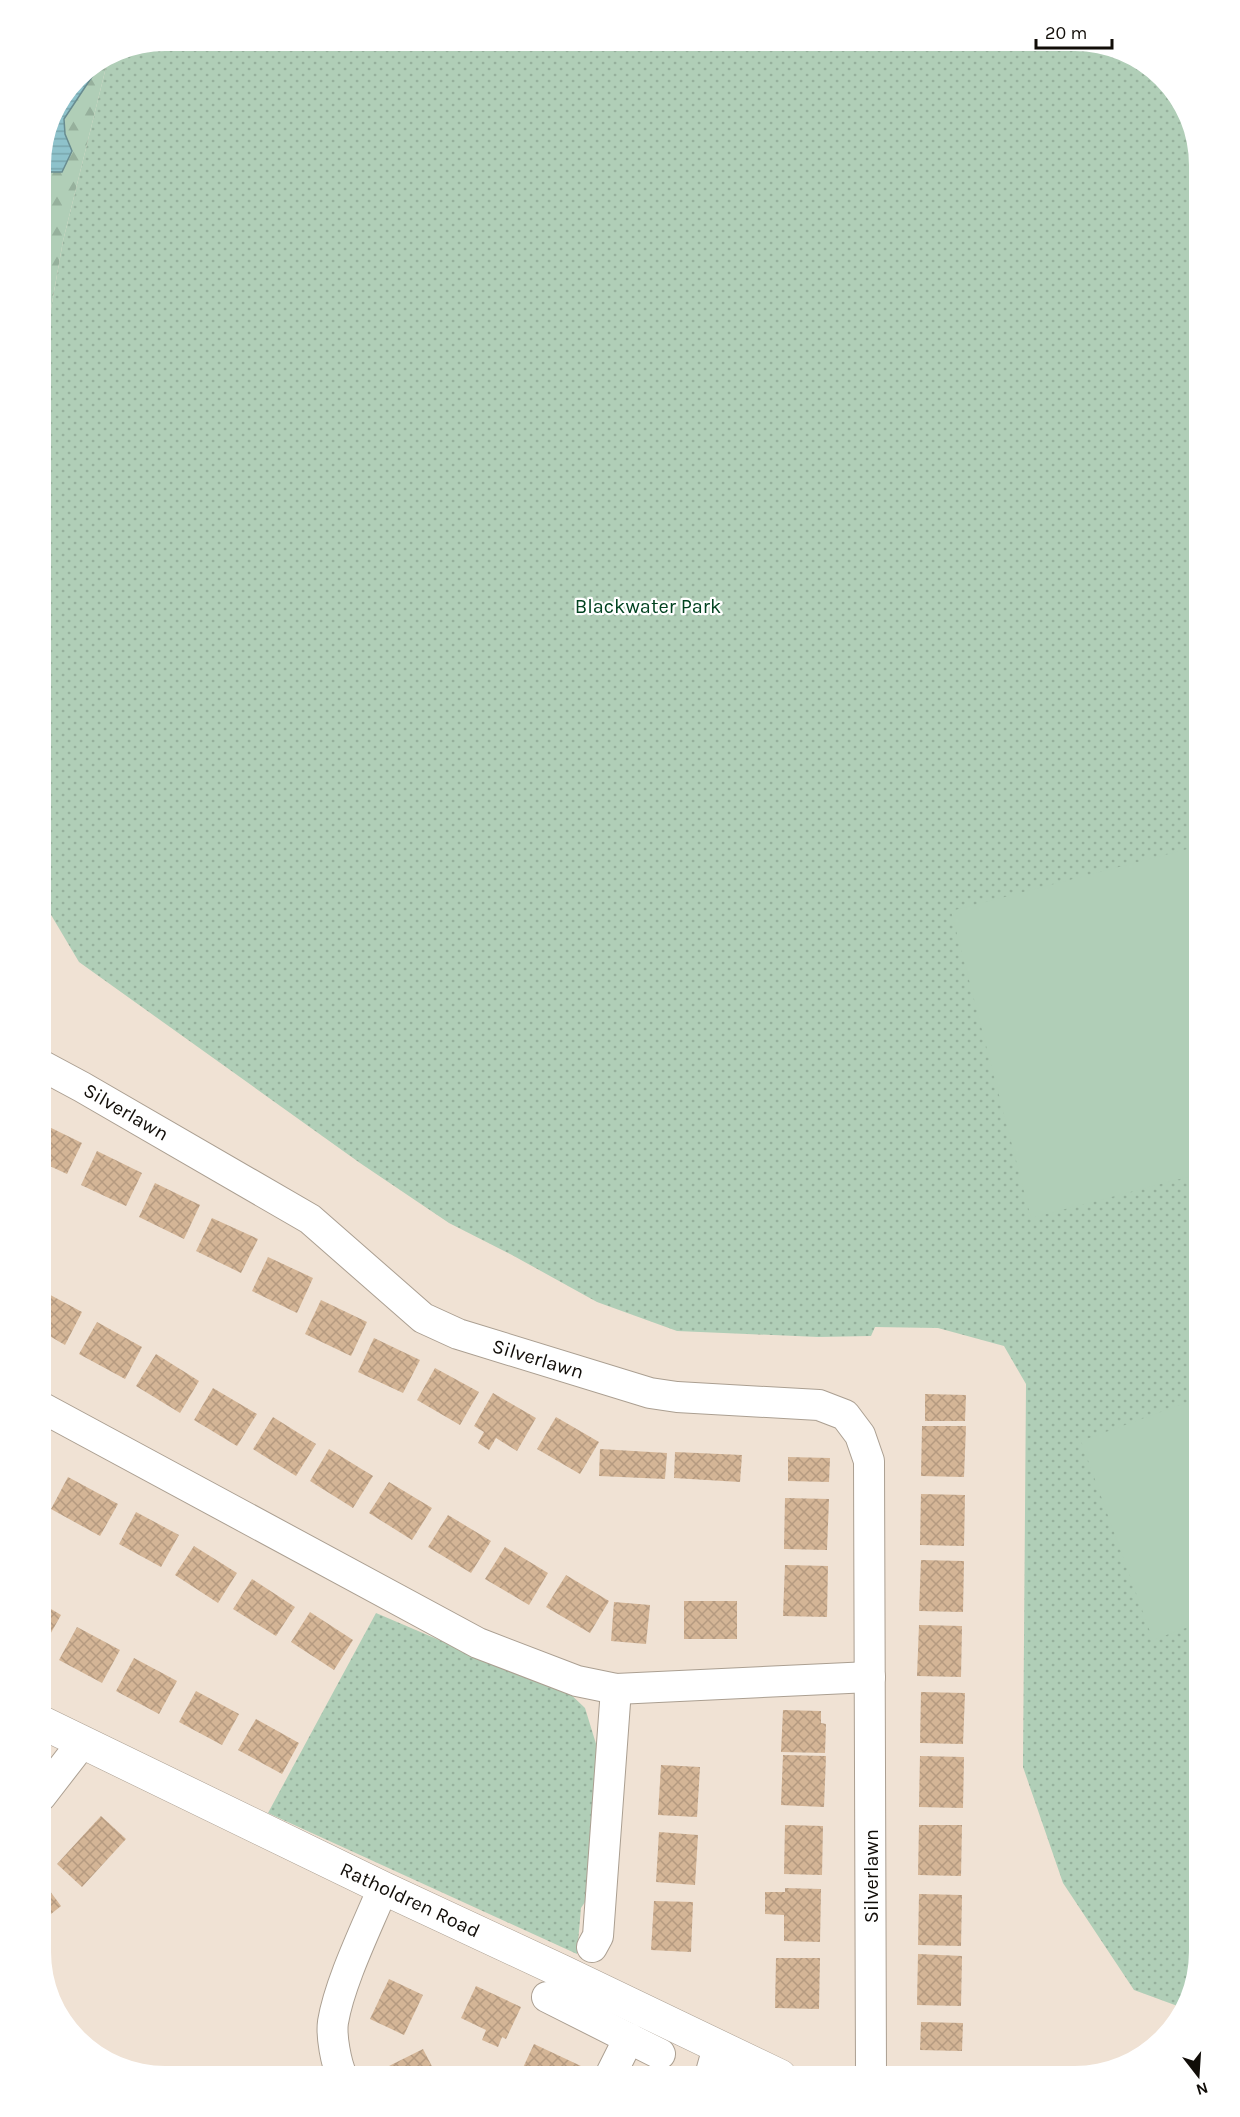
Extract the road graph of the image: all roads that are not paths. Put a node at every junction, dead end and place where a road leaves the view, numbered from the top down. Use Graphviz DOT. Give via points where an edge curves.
graph roads {
  1 [pos="51,1070"];
  2 [pos="51,1412"];
  3 [pos="870,1677"];
  4 [pos="616,1689"];
  5 [pos="51,1728"];
  6 [pos="82,1743"];
  7 [pos="51,1782"];
  8 [pos="382,1888"];
  9 [pos="592,1947"];
  10 [pos="547,1997"];
  11 [pos="594,2004"];
  12 [pos="629,2038"];
  13 [pos="660,2054"];
  14 [pos="714,2062"];
  15 [pos="337,2066"];
  16 [pos="615,2066"];
  17 [pos="733,2066"];
  18 [pos="871,2066"];
  1 -- 3 [label="street, Silverlawn" via="310,1219 423,1318 458,1334 650,1393 676,1398 819,1405 845,1415 860,1435 869,1461"];
  2 -- 4 [label="street" via="478,1643 578,1681"];
  3 -- 4 [label="street"];
  3 -- 18 [label="street, Silverlawn"];
  4 -- 9 [label="street" via="598,1936"];
  5 -- 6 [label="street, Ratholdren Road"];
  6 -- 7 [label="street"];
  6 -- 8 [label="street, Ratholdren Road"];
  8 -- 11 [label="street, Ratholdren Road"];
  8 -- 15 [label="street" via="345,1981 333,2024"];
  10 -- 11 [label="street"];
  11 -- 12 [label="street"];
  11 -- 14 [label="street, Ratholdren Road"];
  12 -- 13 [label="street"];
  12 -- 16 [label="street"];
  14 -- 17 [label="street, Ratholdren Road"];
}
